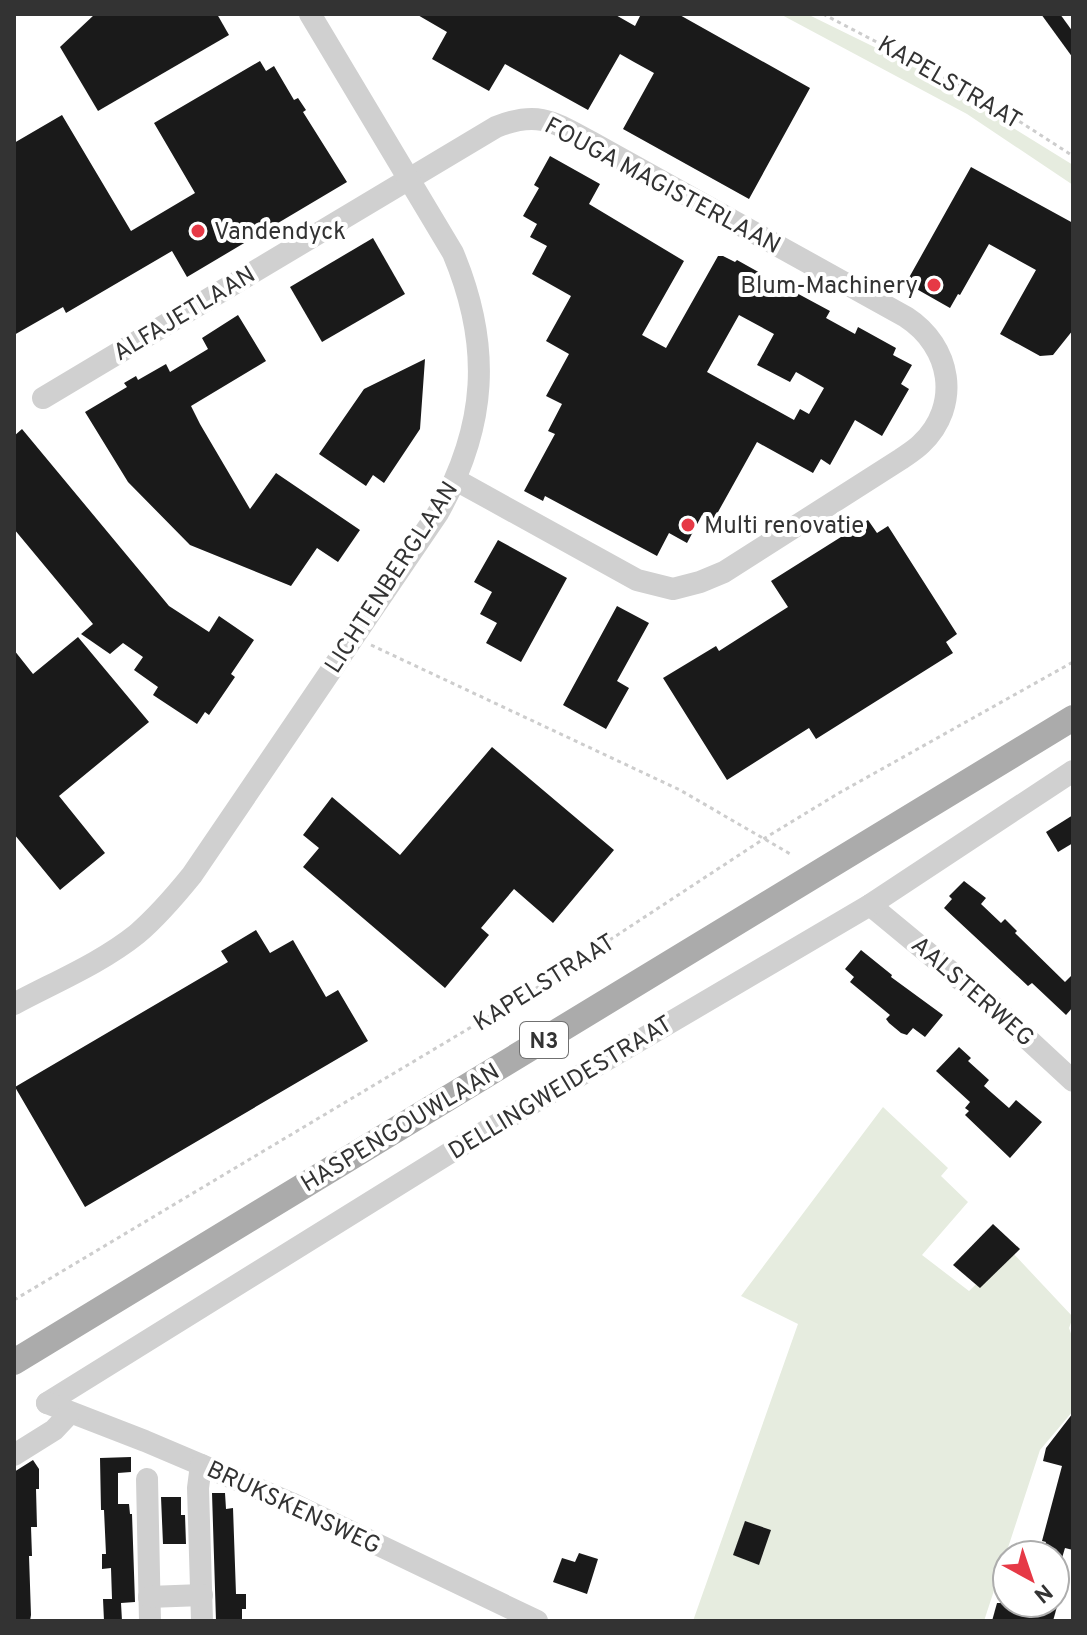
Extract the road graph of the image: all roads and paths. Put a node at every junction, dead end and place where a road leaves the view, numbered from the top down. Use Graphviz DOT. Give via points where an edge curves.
graph roads {
  1 [pos="310,14"];
  2 [pos="823,14"];
  3 [pos="1073,156"];
  4 [pos="408,179"];
  5 [pos="43,398"];
  6 [pos="456,480"];
  7 [pos="354,637"];
  8 [pos="1073,662"];
  9 [pos="1073,718"];
  10 [pos="1073,771"];
  11 [pos="765,838"];
  12 [pos="792,855"];
  13 [pos="870,905"];
  14 [pos="14,1004"];
  15 [pos="1073,1081"];
  16 [pos="14,1300"];
  17 [pos="14,1362"];
  18 [pos="47,1403"];
  19 [pos="70,1413"];
  20 [pos="14,1455"];
  21 [pos="201,1465"];
  22 [pos="147,1479"];
  23 [pos="202,1595"];
  24 [pos="149,1597"];
  25 [pos="150,1621"];
  26 [pos="202,1621"];
  27 [pos="537,1621"];
  1 -- 4 [label="street, LICHTENBERGLAAN"];
  2 -- 3 [label="path, KAPELSTRAAT" via="980,96"];
  4 -- 5 [label="street, ALFAJETLAAN"];
  4 -- 6 [label="street, LICHTENBERGLAAN" via="453,253 474,321 478,391 471,439"];
  4 -- 6 [label="street, FOUGA MAGISTERLAAN" via="496,127 535,117 548,120 921,326 933,338 946,377 939,418 923,442 724,572 683,587 637,580"];
  6 -- 7 [label="street, LICHTENBERGLAAN"];
  7 -- 11 [label="path" via="680,790"];
  7 -- 14 [label="street, LICHTENBERGLAAN" via="166,906 105,956"];
  8 -- 11 [label="path, KAPELSTRAAT"];
  9 -- 17 [label="main road, HASPENGOUWLAAN / N3"];
  10 -- 13 [label="street, DELLINGWEIDESTRAAT"];
  11 -- 12 [label="path"];
  11 -- 16 [label="path, KAPELSTRAAT" via="535,989"];
  13 -- 15 [label="street, AALSTERWEG"];
  13 -- 18 [label="street, DELLINGWEIDESTRAAT" via="472,1139"];
  18 -- 19 [label="street, BRUKSKENSWEG"];
  19 -- 20 [label="street"];
  19 -- 21 [label="street, BRUKSKENSWEG"];
  21 -- 23 [label="street"];
  21 -- 27 [label="street, BRUKSKENSWEG"];
  22 -- 24 [label="street"];
  23 -- 24 [label="street"];
  23 -- 26 [label="street"];
  24 -- 25 [label="street"];
}
